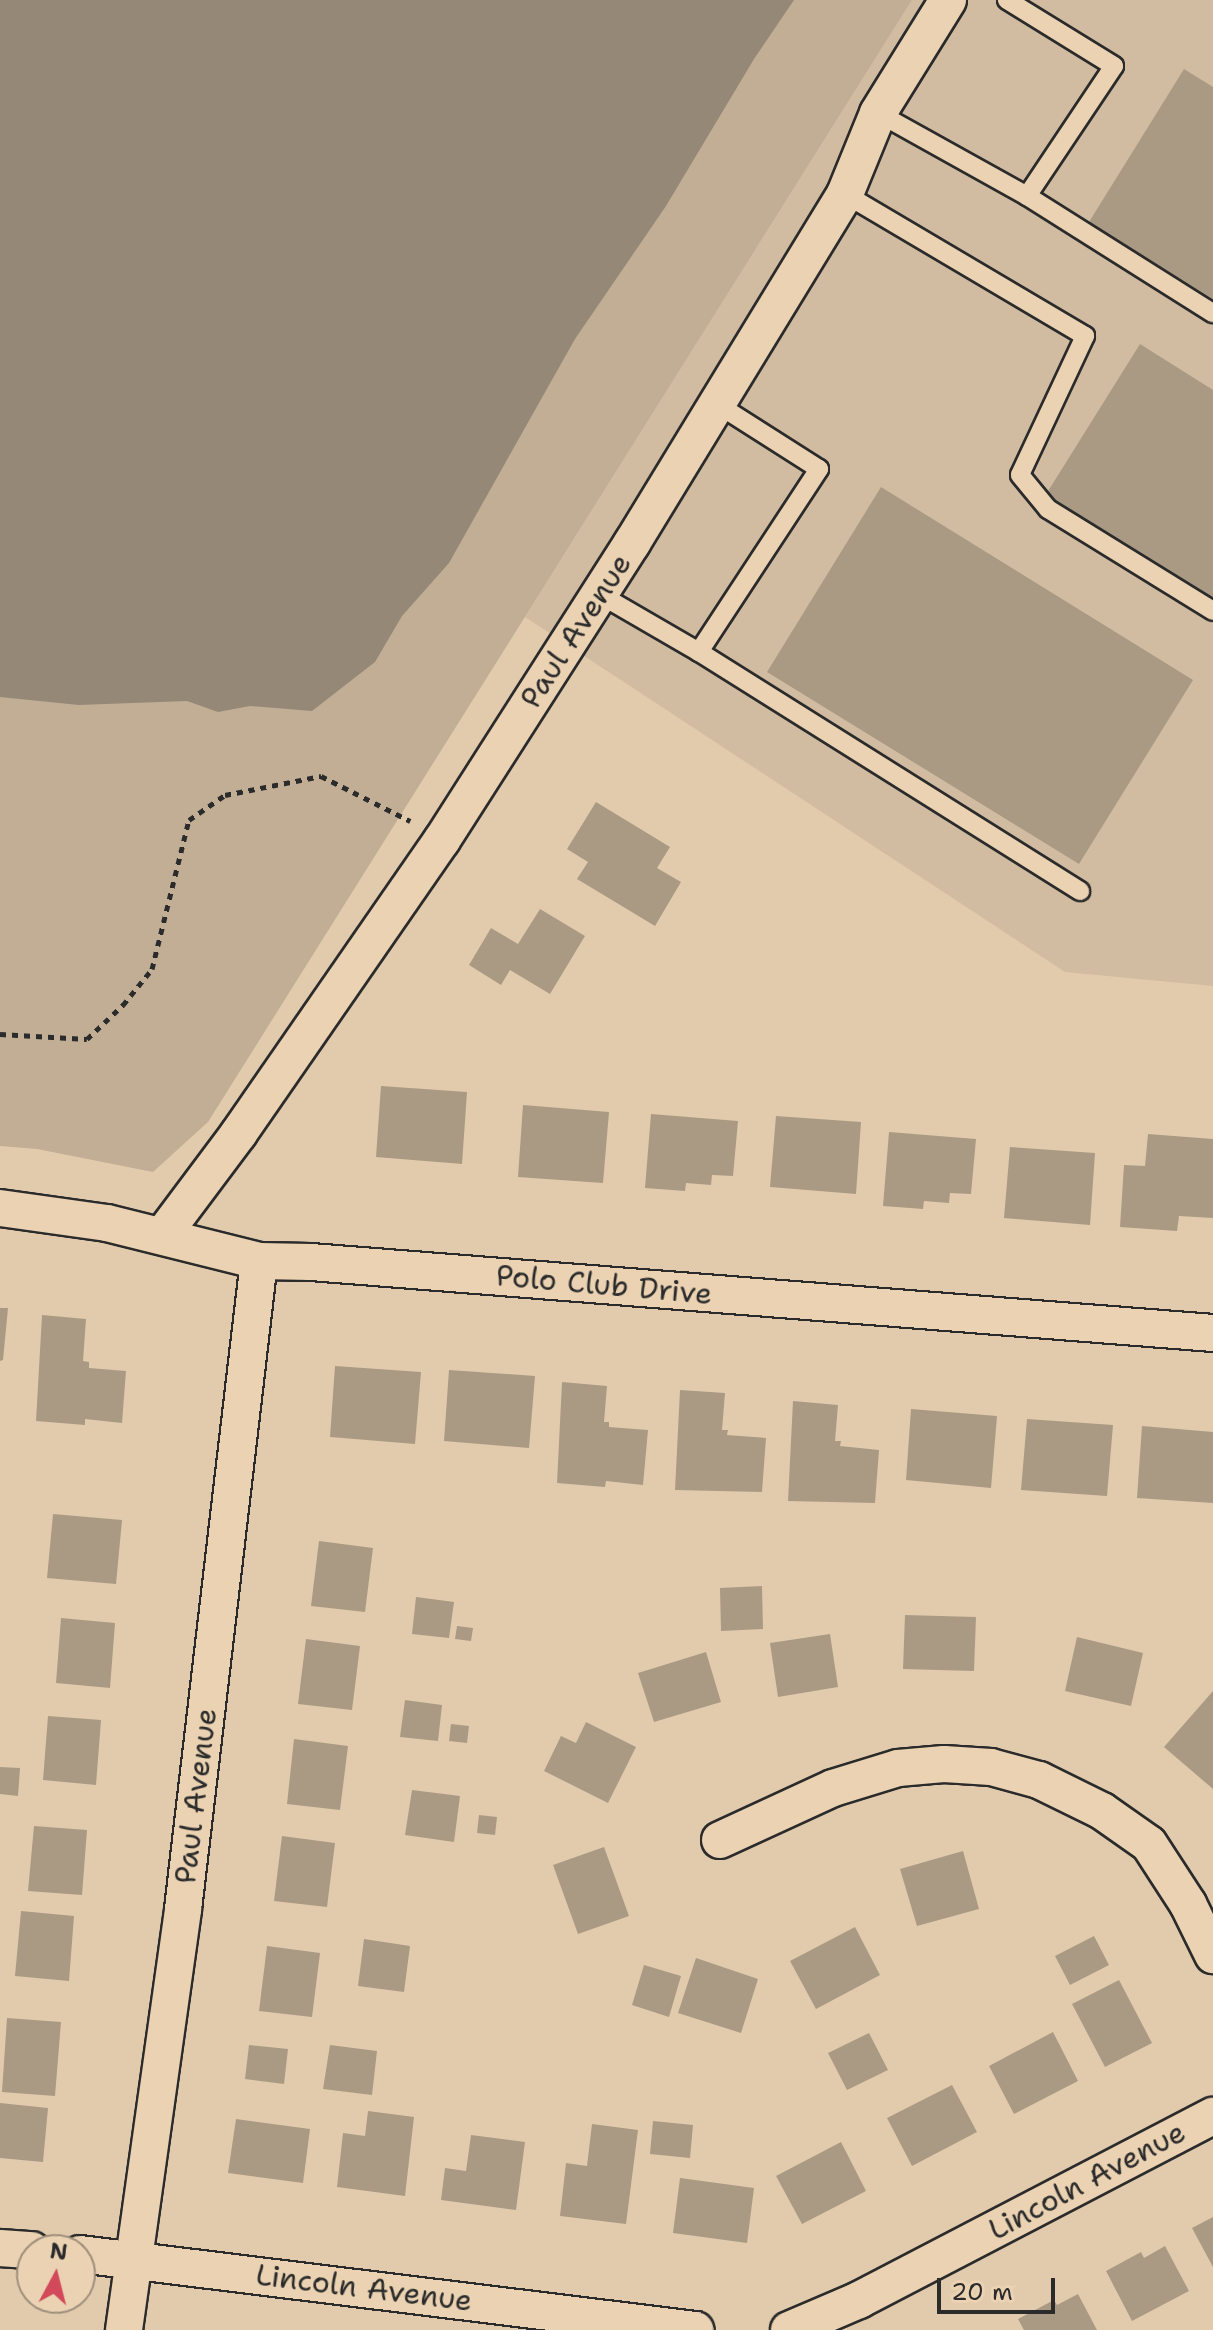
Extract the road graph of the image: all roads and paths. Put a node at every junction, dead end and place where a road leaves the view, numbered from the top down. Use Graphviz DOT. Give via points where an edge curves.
graph roads {
  1 [pos="948,0"];
  2 [pos="1007,0"];
  3 [pos="878,113"];
  4 [pos="845,194"];
  5 [pos="1027,196"];
  6 [pos="1213,313"];
  7 [pos="717,404"];
  8 [pos="599,594"];
  9 [pos="1213,611"];
  10 [pos="699,652"];
  11 [pos="442,840"];
  12 [pos="1080,891"];
  13 [pos="0,1034"];
  14 [pos="0,1208"];
  15 [pos="162,1236"];
  16 [pos="259,1261"];
  17 [pos="1213,1333"];
  18 [pos="720,1840"];
  19 [pos="1213,1955"];
  20 [pos="1213,2116"];
  21 [pos="96,2256"];
  22 [pos="133,2259"];
  23 [pos="685,2329"];
  24 [pos="124,2330"];
  25 [pos="789,2330"];
  1 -- 3 [label="street, Paul Avenue"];
  2 -- 5 [label="lane" via="1114,66"];
  3 -- 4 [label="street, Paul Avenue"];
  3 -- 5 [label="lane"];
  4 -- 7 [label="street, Paul Avenue"];
  4 -- 9 [label="lane" via="1085,336 1020,475 1048,509"];
  5 -- 6 [label="lane"];
  7 -- 8 [label="street, Paul Avenue"];
  7 -- 10 [label="lane" via="819,469"];
  8 -- 10 [label="lane"];
  8 -- 11 [label="street, Paul Avenue"];
  10 -- 12 [label="lane"];
  11 -- 13 [label="path" via="321,776 225,795 189,820 152,969 123,1005 87,1039"];
  11 -- 15 [label="street, Paul Avenue"];
  14 -- 15 [label="street, Polo Club Drive"];
  15 -- 16 [label="street, Polo Club Drive"];
  16 -- 17 [label="street, Polo Club Drive"];
  16 -- 22 [label="street, Paul Avenue" via="183,1909"];
  18 -- 19 [label="street" via="833,1788 898,1768 991,1767 1039,1780 1102,1811 1149,1844"];
  20 -- 25 [label="street, Lincoln Avenue" via="859,2300"];
  21 -- 22 [label="street, Lincoln Avenue"];
  22 -- 23 [label="street, Lincoln Avenue"];
  22 -- 24 [label="street, Paul Avenue"];
}
